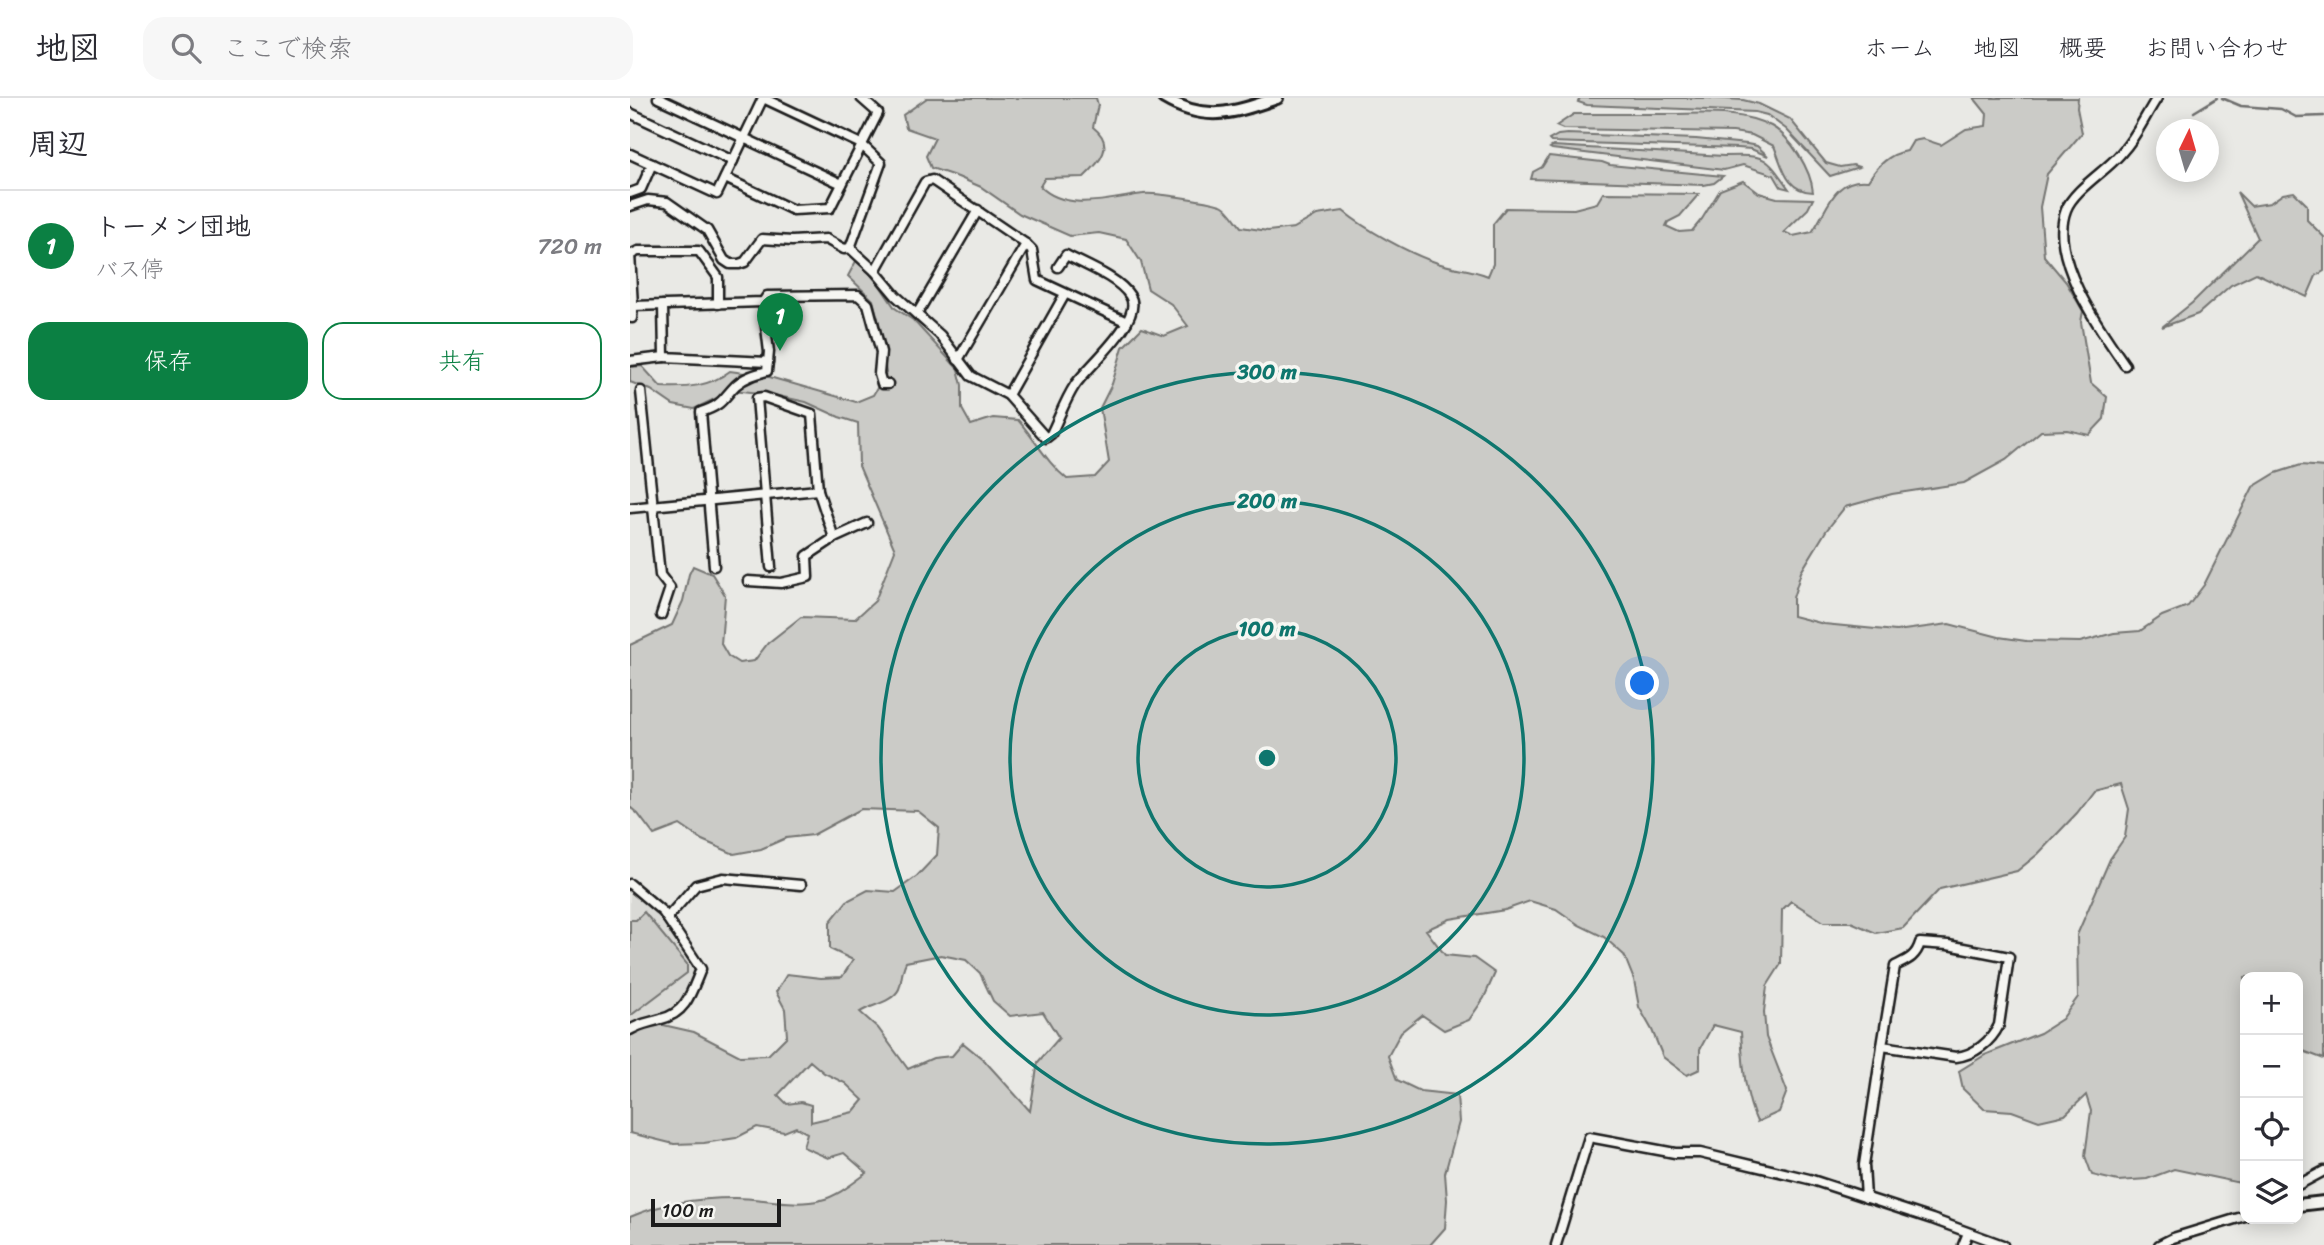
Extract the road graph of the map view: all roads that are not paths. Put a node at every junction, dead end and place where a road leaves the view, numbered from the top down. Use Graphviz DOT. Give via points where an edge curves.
graph roads {
  1 [pos="658,98"];
  2 [pos="763,98"];
  3 [pos="861,98"];
  4 [pos="1164,98"];
  5 [pos="1277,98"];
  6 [pos="2157,98"];
  7 [pos="630,113"];
  8 [pos="744,138"];
  9 [pos="861,144"];
  10 [pos="630,154"];
  11 [pos="733,161"];
  12 [pos="652,164"];
  13 [pos="725,178"];
  14 [pos="842,184"];
  15 [pos="630,193"];
  16 [pos="630,206"];
  17 [pos="978,210"];
  18 [pos="1026,244"];
  19 [pos="850,248"];
  20 [pos="631,254"];
  21 [pos="1058,267"];
  22 [pos="875,271"];
  23 [pos="1065,294"];
  24 [pos="763,302"];
  25 [pos="718,304"];
  26 [pos="663,305"];
  27 [pos="633,306"];
  28 [pos="917,314"];
  29 [pos="632,318"];
  30 [pos="1127,322"];
  31 [pos="664,357"];
  32 [pos="630,360"];
  33 [pos="958,360"];
  34 [pos="768,362"];
  35 [pos="2125,365"];
  36 [pos="887,384"];
  37 [pos="641,391"];
  38 [pos="1008,394"];
  39 [pos="818,489"];
  40 [pos="765,495"];
  41 [pos="709,500"];
  42 [pos="654,504"];
  43 [pos="630,508"];
  44 [pos="867,523"];
  45 [pos="834,538"];
  46 [pos="714,566"];
  47 [pos="771,568"];
  48 [pos="748,581"];
  49 [pos="661,615"];
  50 [pos="630,884"];
  51 [pos="801,885"];
  52 [pos="667,918"];
  53 [pos="630,1030"];
  54 [pos="1882,1046"];
  55 [pos="2324,1171"];
  56 [pos="2303,1182"];
  57 [pos="1866,1198"];
  58 [pos="2324,1202"];
  59 [pos="2303,1204"];
  60 [pos="2240,1216"];
  61 [pos="1968,1233"];
  62 [pos="1556,1245"];
  63 [pos="1964,1245"];
  64 [pos="2003,1245"];
  65 [pos="2159,1245"];
  1 -- 8 [label="street"];
  2 -- 8 [label="street"];
  2 -- 9 [label="street"];
  3 -- 9 [label="street" via="878,113"];
  4 -- 5 [label="street" via="1198,113 1219,115"];
  6 -- 35 [label="street" via="2122,154 2066,211 2066,261 2101,331"];
  7 -- 11 [label="street"];
  8 -- 11 [label="street"];
  8 -- 14 [label="street"];
  9 -- 14 [label="street"];
  9 -- 19 [label="street" via="881,163"];
  10 -- 12 [label="street"];
  11 -- 13 [label="street"];
  12 -- 13 [label="street" via="717,194"];
  12 -- 15 [label="street" via="641,189"];
  13 -- 14 [label="street" via="793,209 830,208"];
  16 -- 19 [label="street" via="648,200 667,202 707,230 730,264 745,262 762,239 826,239"];
  17 -- 18 [label="street"];
  17 -- 22 [label="street" via="932,180 925,182"];
  17 -- 28 [label="street"];
  18 -- 23 [label="street" via="1032,250 1037,280"];
  18 -- 33 [label="street"];
  19 -- 22 [label="street"];
  20 -- 25 [label="street" via="699,251 718,277"];
  20 -- 27 [label="street"];
  21 -- 30 [label="street" via="1066,255 1119,284 1132,297"];
  22 -- 28 [label="street"];
  23 -- 30 [label="street"];
  23 -- 38 [label="street"];
  24 -- 25 [label="street"];
  24 -- 34 [label="street"];
  24 -- 36 [label="street" via="766,296 858,295 868,304 881,352 879,374 882,384"];
  25 -- 26 [label="street"];
  26 -- 27 [label="street"];
  26 -- 31 [label="street"];
  27 -- 29 [label="street"];
  28 -- 33 [label="street"];
  30 -- 38 [label="street" via="1075,384 1046,438"];
  31 -- 32 [label="street"];
  31 -- 34 [label="street"];
  33 -- 38 [label="street" via="971,376"];
  34 -- 41 [label="street" via="767,371 745,379 724,401 701,412"];
  37 -- 42 [label="street"];
  39 -- 40 [label="street"];
  39 -- 40 [label="street" via="811,414 764,397 757,398"];
  39 -- 45 [label="street"];
  40 -- 41 [label="street"];
  40 -- 47 [label="street"];
  41 -- 42 [label="street"];
  41 -- 46 [label="street"];
  42 -- 43 [label="street"];
  42 -- 49 [label="street" via="660,575 670,588"];
  44 -- 45 [label="street"];
  45 -- 48 [label="street" via="807,556 808,577 781,583"];
  50 -- 52 [label="street"];
  51 -- 52 [label="street" via="723,878 696,885"];
  52 -- 53 [label="street" via="701,969 684,1008"];
  54 -- 54 [label="street" via="1956,1057 1984,1045 2000,1025 2009,957 1920,943 1912,958 1895,966"];
  54 -- 57 [label="street" via="1864,1165"];
  55 -- 56 [label="street"];
  57 -- 61 [label="street"];
  57 -- 62 [label="street" via="1700,1153 1589,1138"];
  58 -- 59 [label="street"];
  60 -- 65 [label="street"];
  61 -- 63 [label="street"];
  61 -- 64 [label="street"];
}
